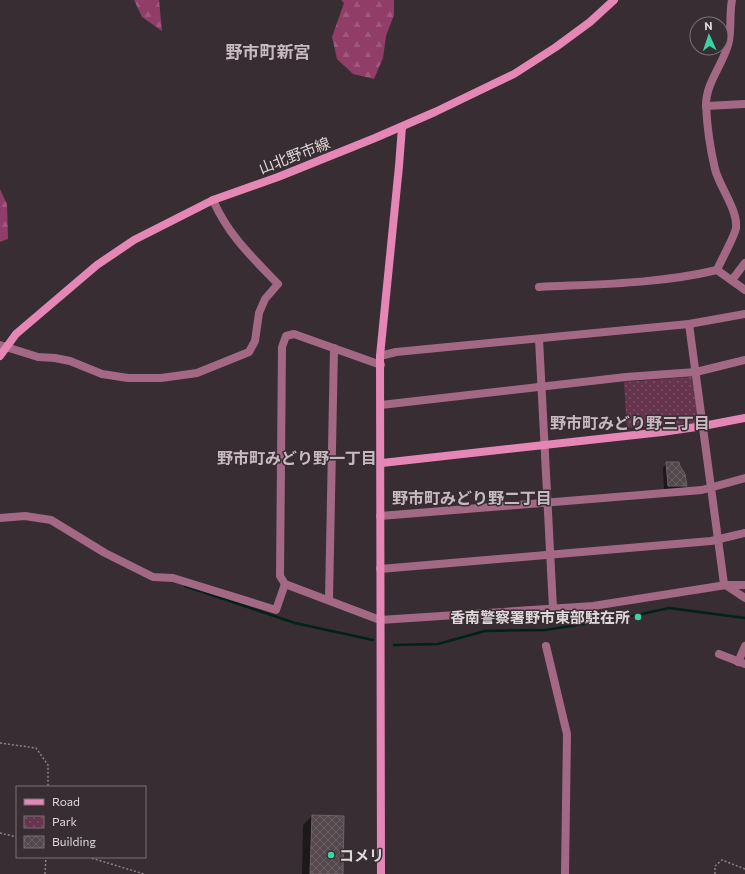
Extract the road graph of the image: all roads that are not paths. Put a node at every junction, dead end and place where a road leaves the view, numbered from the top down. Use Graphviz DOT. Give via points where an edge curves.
graph roads {
  1 [pos="614,0"];
  2 [pos="732,0"];
  3 [pos="745,104"];
  4 [pos="706,106"];
  5 [pos="402,127"];
  6 [pos="213,200"];
  7 [pos="745,263"];
  8 [pos="716,270"];
  9 [pos="732,280"];
  10 [pos="539,287"];
  11 [pos="745,290"];
  12 [pos="745,314"];
  13 [pos="689,324"];
  14 [pos="539,339"];
  15 [pos="4,346"];
  16 [pos="334,348"];
  17 [pos="0,356"];
  18 [pos="745,360"];
  19 [pos="380,361"];
  20 [pos="696,372"];
  21 [pos="541,388"];
  22 [pos="381,405"];
  23 [pos="745,418"];
  24 [pos="703,426"];
  25 [pos="545,446"];
  26 [pos="382,463"];
  27 [pos="745,478"];
  28 [pos="712,488"];
  29 [pos="548,503"];
  30 [pos="380,516"];
  31 [pos="0,518"];
  32 [pos="745,533"];
  33 [pos="719,539"];
  34 [pos="551,554"];
  35 [pos="380,569"];
  36 [pos="285,584"];
  37 [pos="726,585"];
  38 [pos="745,585"];
  39 [pos="745,598"];
  40 [pos="329,599"];
  41 [pos="554,608"];
  42 [pos="380,620"];
  43 [pos="546,646"];
  44 [pos="745,646"];
  45 [pos="719,654"];
  46 [pos="742,663"];
  47 [pos="381,874"];
  48 [pos="565,874"];
  1 -- 5 [label="street, 山北野市線" via="590,22 514,74"];
  2 -- 4 [label="street" via="729,44 706,92"];
  3 -- 4 [label="street"];
  4 -- 8 [label="street" via="715,168 720,184 731,203 736,228"];
  5 -- 6 [label="street, 山北野市線"];
  5 -- 19 [label="street"];
  6 -- 15 [label="street, 山北野市線" via="134,240 97,265"];
  6 -- 15 [label="street" via="222,220 235,238 278,284 265,299 259,312 255,340 249,352 197,373 161,378 128,378 102,374 55,358 38,357"];
  7 -- 9 [label="street"];
  8 -- 9 [label="street"];
  8 -- 10 [label="street" via="688,277 652,281"];
  9 -- 11 [label="street"];
  12 -- 13 [label="street"];
  13 -- 14 [label="street"];
  13 -- 20 [label="street"];
  14 -- 19 [label="street" via="396,352"];
  14 -- 21 [label="street"];
  15 -- 17 [label="street, 山北野市線"];
  16 -- 19 [label="street"];
  16 -- 36 [label="street" via="294,334 286,336 282,347 280,576"];
  16 -- 40 [label="street"];
  18 -- 20 [label="street"];
  19 -- 22 [label="street"];
  20 -- 21 [label="street" via="626,377"];
  20 -- 24 [label="street"];
  21 -- 22 [label="street"];
  21 -- 25 [label="street"];
  22 -- 26 [label="street"];
  23 -- 24 [label="street"];
  24 -- 25 [label="street"];
  24 -- 28 [label="street"];
  25 -- 26 [label="street"];
  25 -- 29 [label="street"];
  26 -- 30 [label="street"];
  27 -- 28 [label="street"];
  28 -- 29 [label="street"];
  28 -- 33 [label="street"];
  29 -- 30 [label="street"];
  29 -- 34 [label="street"];
  30 -- 35 [label="street"];
  31 -- 36 [label="street" via="25,516 51,520 105,553 153,577 173,578 276,610"];
  32 -- 33 [label="street"];
  33 -- 34 [label="street"];
  33 -- 37 [label="street"];
  34 -- 35 [label="street"];
  34 -- 41 [label="street"];
  35 -- 42 [label="street"];
  36 -- 40 [label="street"];
  37 -- 38 [label="street"];
  37 -- 39 [label="street"];
  37 -- 41 [label="street" via="593,606"];
  40 -- 42 [label="street"];
  41 -- 42 [label="street"];
  42 -- 47 [label="street"];
  43 -- 48 [label="street" via="567,734"];
  44 -- 46 [label="street"];
  45 -- 46 [label="street"];
}
